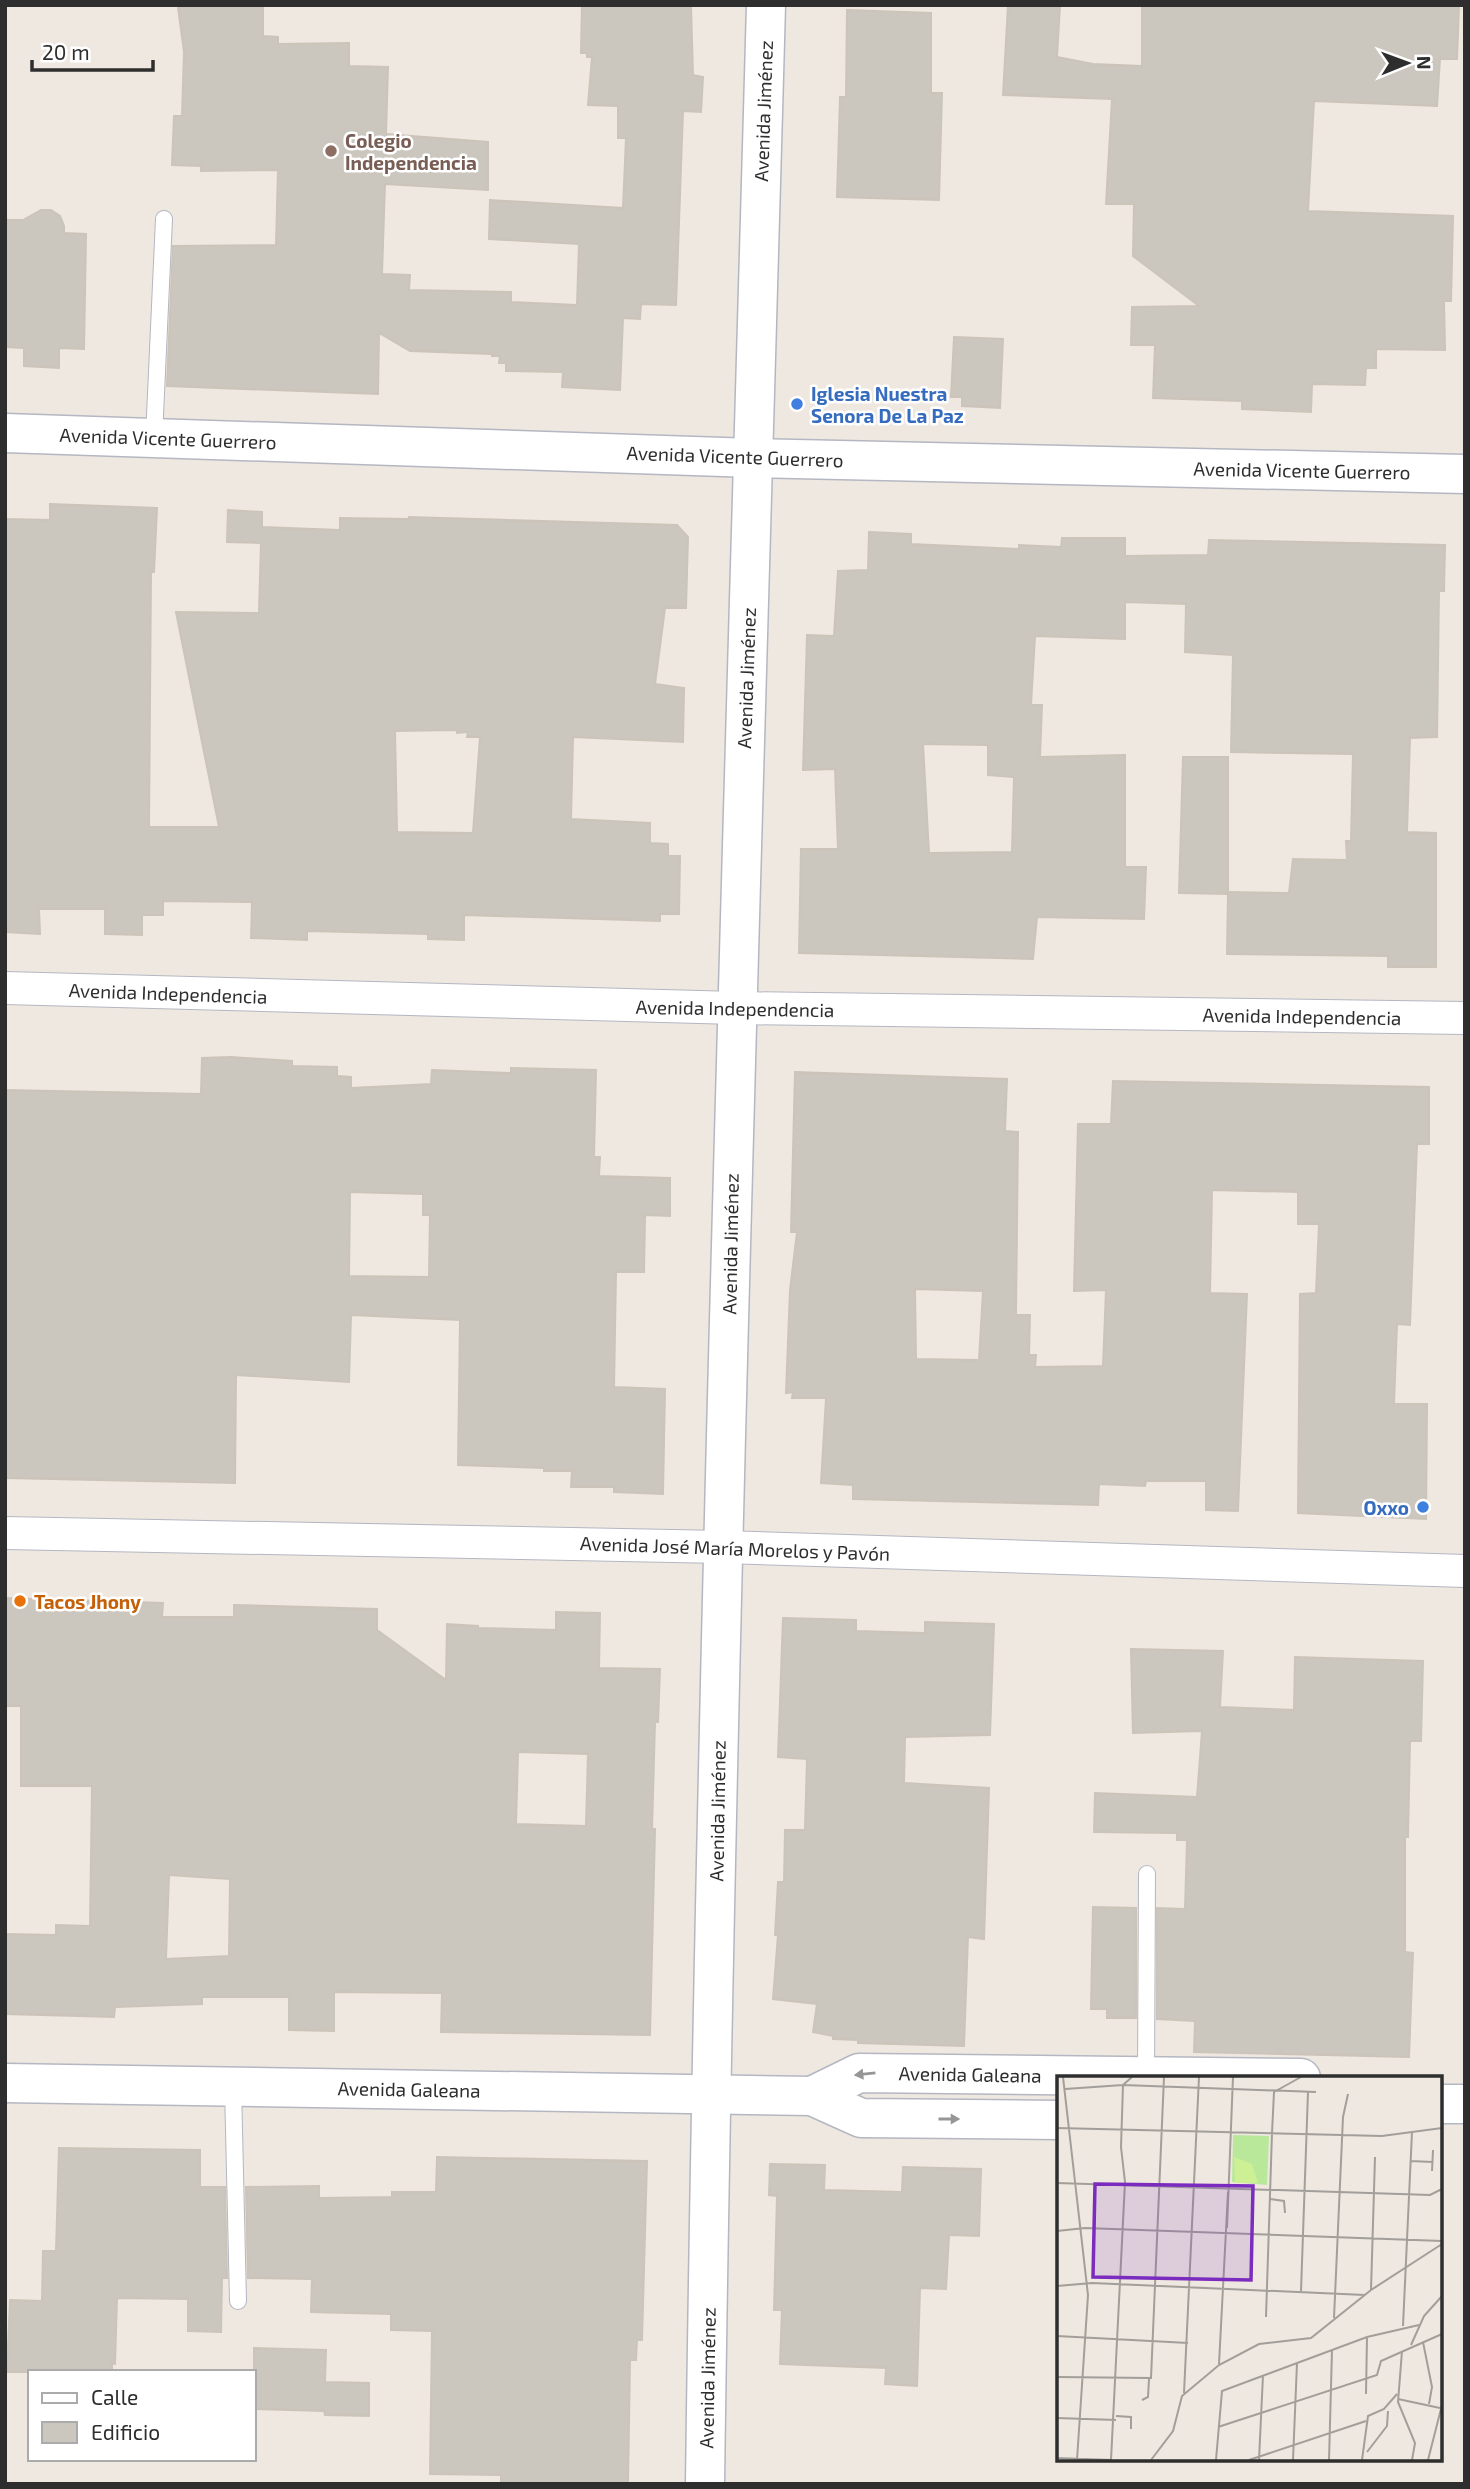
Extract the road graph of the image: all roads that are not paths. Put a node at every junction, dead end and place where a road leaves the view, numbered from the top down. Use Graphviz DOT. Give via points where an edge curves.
graph roads {
  1 [pos="766,5"];
  2 [pos="163,219"];
  3 [pos="5,433"];
  4 [pos="154,437"];
  5 [pos="753,458"];
  6 [pos="1465,474"];
  7 [pos="5,988"];
  8 [pos="736,1009"];
  9 [pos="1465,1018"];
  10 [pos="5,1533"];
  11 [pos="723,1547"];
  12 [pos="1465,1571"];
  13 [pos="1147,1874"];
  14 [pos="1146,2076"];
  15 [pos="5,2083"];
  16 [pos="233,2087"];
  17 [pos="710,2094"];
  18 [pos="812,2096"];
  19 [pos="1442,2104"];
  20 [pos="1465,2104"];
  21 [pos="1057,2120"];
  22 [pos="238,2301"];
  23 [pos="705,2484"];
  1 -- 5 [label="street, Avenida Jiménez"];
  2 -- 4 [label="lane"];
  3 -- 4 [label="street, Avenida Vicente Guerrero"];
  4 -- 5 [label="street, Avenida Vicente Guerrero"];
  5 -- 6 [label="street, Avenida Vicente Guerrero"];
  5 -- 8 [label="street, Avenida Jiménez"];
  7 -- 8 [label="street, Avenida Independencia"];
  8 -- 9 [label="street, Avenida Independencia"];
  8 -- 11 [label="street, Avenida Jiménez"];
  10 -- 11 [label="street, Avenida José María Morelos y Pavón"];
  11 -- 12 [label="street, Avenida José María Morelos y Pavón"];
  11 -- 17 [label="street, Avenida Jiménez"];
  13 -- 14 [label="lane"];
  14 -- 18 [label="street, Avenida Galeana, one-way" via="859,2073"];
  15 -- 16 [label="street, Avenida Galeana"];
  16 -- 17 [label="street, Avenida Galeana"];
  16 -- 22 [label="lane"];
  17 -- 18 [label="street, Avenida Galeana"];
  17 -- 23 [label="street, Avenida Jiménez"];
  18 -- 21 [label="street, Avenida Galeana, one-way" via="861,2118"];
  19 -- 20 [label="street"];
}
